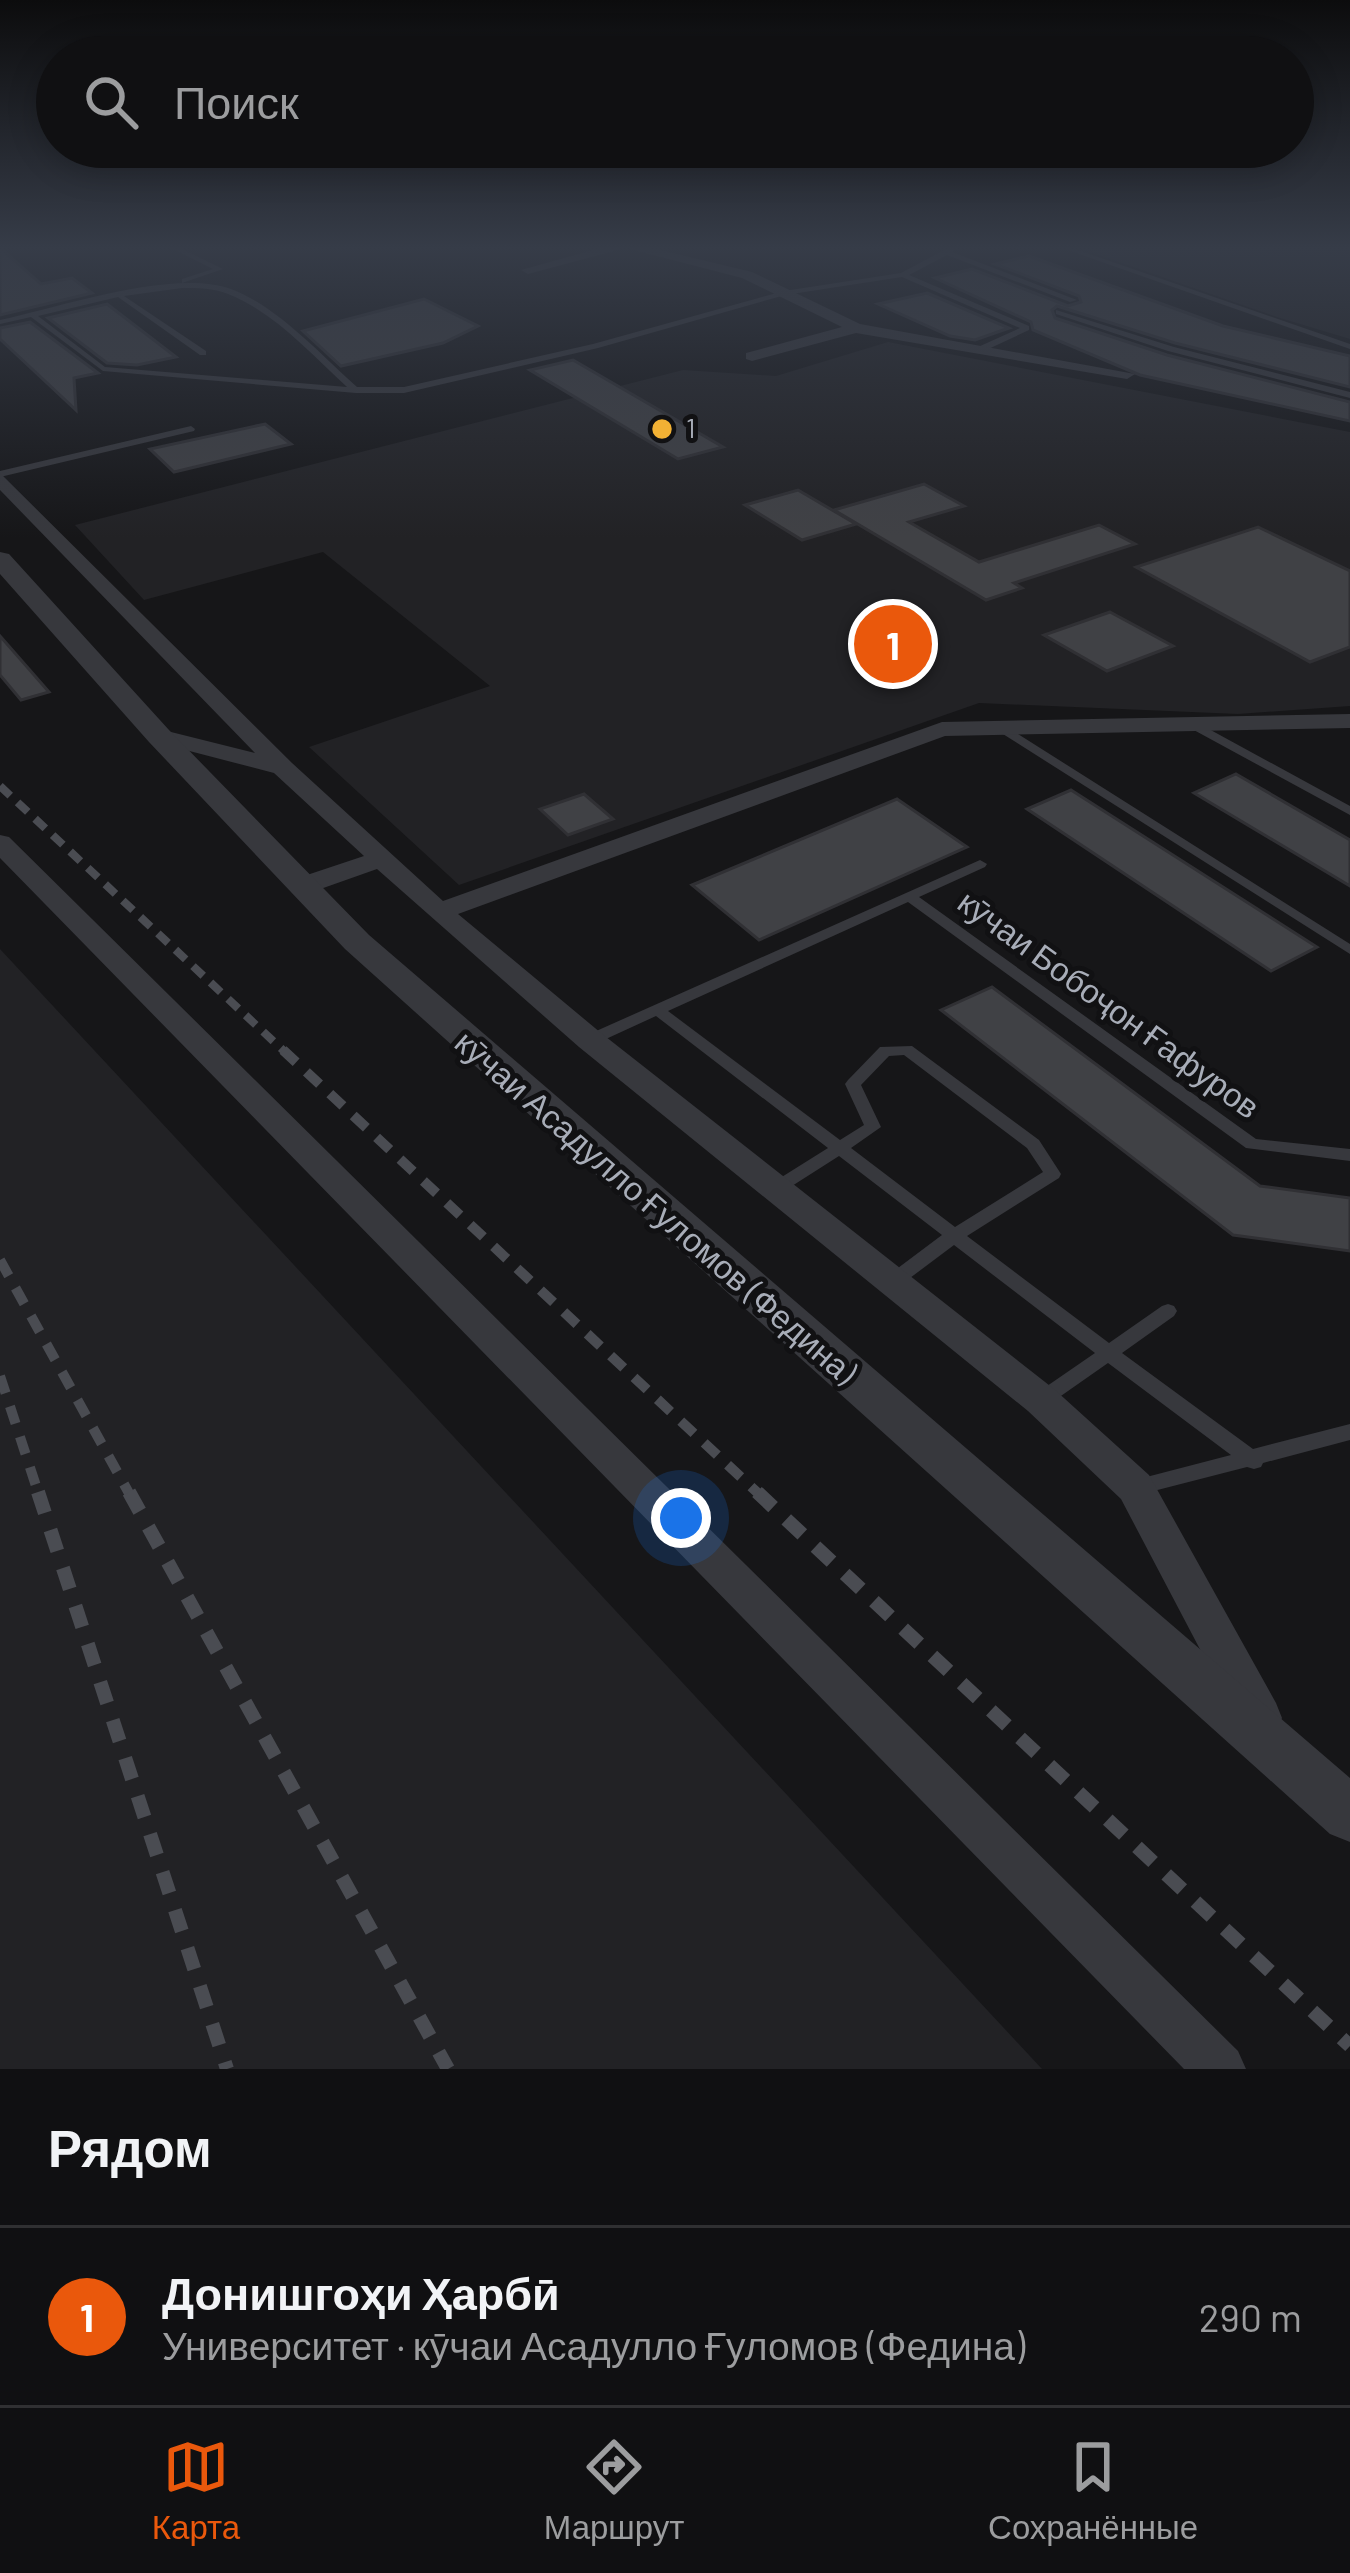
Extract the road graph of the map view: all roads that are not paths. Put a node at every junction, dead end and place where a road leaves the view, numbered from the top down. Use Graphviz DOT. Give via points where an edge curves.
graph roads {
  1 [pos="71,345"];
  2 [pos="190,345"];
  3 [pos="304,345"];
  4 [pos="588,345"];
  5 [pos="795,345"];
  6 [pos="955,345"];
  7 [pos="991,345"];
  8 [pos="1158,345"];
  9 [pos="981,349"];
  10 [pos="203,353"];
  11 [pos="752,356"];
  12 [pos="1127,374"];
  13 [pos="356,390"];
  14 [pos="1350,395"];
  15 [pos="191,429"];
  16 [pos="0,476"];
  17 [pos="0,560"];
  18 [pos="1350,721"];
  19 [pos="999,726"];
  20 [pos="1196,726"];
  21 [pos="159,736"];
  22 [pos="283,768"];
  23 [pos="1350,811"];
  24 [pos="0,843"];
  25 [pos="382,860"];
  26 [pos="980,864"];
  27 [pos="302,886"];
  28 [pos="909,896"];
  29 [pos="439,912"];
  30 [pos="1350,950"];
  31 [pos="657,1010"];
  32 [pos="590,1040"];
  33 [pos="842,1147"];
  34 [pos="1350,1155"];
  35 [pos="776,1189"];
  36 [pos="952,1237"];
  37 [pos="892,1282"];
  38 [pos="1168,1311"];
  39 [pos="1108,1354"];
  40 [pos="1041,1400"];
  41 [pos="1350,1432"];
  42 [pos="1254,1461"];
  43 [pos="1135,1487"];
  44 [pos="1280,1754"];
  45 [pos="1350,1814"];
  46 [pos="1220,2069"];
  1 -- 13 [label="lane" via="103,369"];
  2 -- 10 [label="lane"];
  3 -- 13 [label="lane"];
  4 -- 13 [label="lane" via="427,387"];
  5 -- 11 [label="street"];
  6 -- 9 [label="street"];
  7 -- 9 [label="lane"];
  8 -- 14 [label="lane"];
  9 -- 12 [label="street"];
  15 -- 16 [label="lane"];
  16 -- 22 [label="street"];
  17 -- 21 [label="street, кӯчаи Асадулло Ғуломов (Федина)"];
  18 -- 20 [label="street"];
  19 -- 20 [label="street"];
  19 -- 29 [label="street" via="942,729"];
  19 -- 30 [label="lane"];
  20 -- 23 [label="lane"];
  21 -- 22 [label="street"];
  21 -- 27 [label="street, кӯчаи Асадулло Ғуломов (Федина)"];
  22 -- 25 [label="street"];
  24 -- 46 [label="street"];
  25 -- 27 [label="street"];
  25 -- 29 [label="street"];
  26 -- 28 [label="lane"];
  27 -- 44 [label="street, кӯчаи Асадулло Ғуломов (Федина)" via="478,1051"];
  28 -- 31 [label="lane"];
  28 -- 34 [label="lane, кӯчаи Бобоҷон Ғафуров" via="1252,1144"];
  29 -- 32 [label="street"];
  31 -- 32 [label="lane"];
  31 -- 33 [label="lane"];
  32 -- 35 [label="street"];
  33 -- 35 [label="lane"];
  33 -- 36 [label="lane"];
  33 -- 36 [label="lane" via="874,1127 853,1084 885,1051 907,1050 1033,1144 1053,1174"];
  35 -- 37 [label="street"];
  36 -- 37 [label="lane"];
  36 -- 39 [label="lane"];
  37 -- 40 [label="street"];
  38 -- 39 [label="lane"];
  39 -- 40 [label="lane"];
  39 -- 42 [label="lane"];
  40 -- 43 [label="street"];
  41 -- 42 [label="lane"];
  42 -- 43 [label="lane"];
  43 -- 44 [label="street"];
  44 -- 45 [label="street, кӯчаи Асадулло Ғуломов (Федина)"];
}
